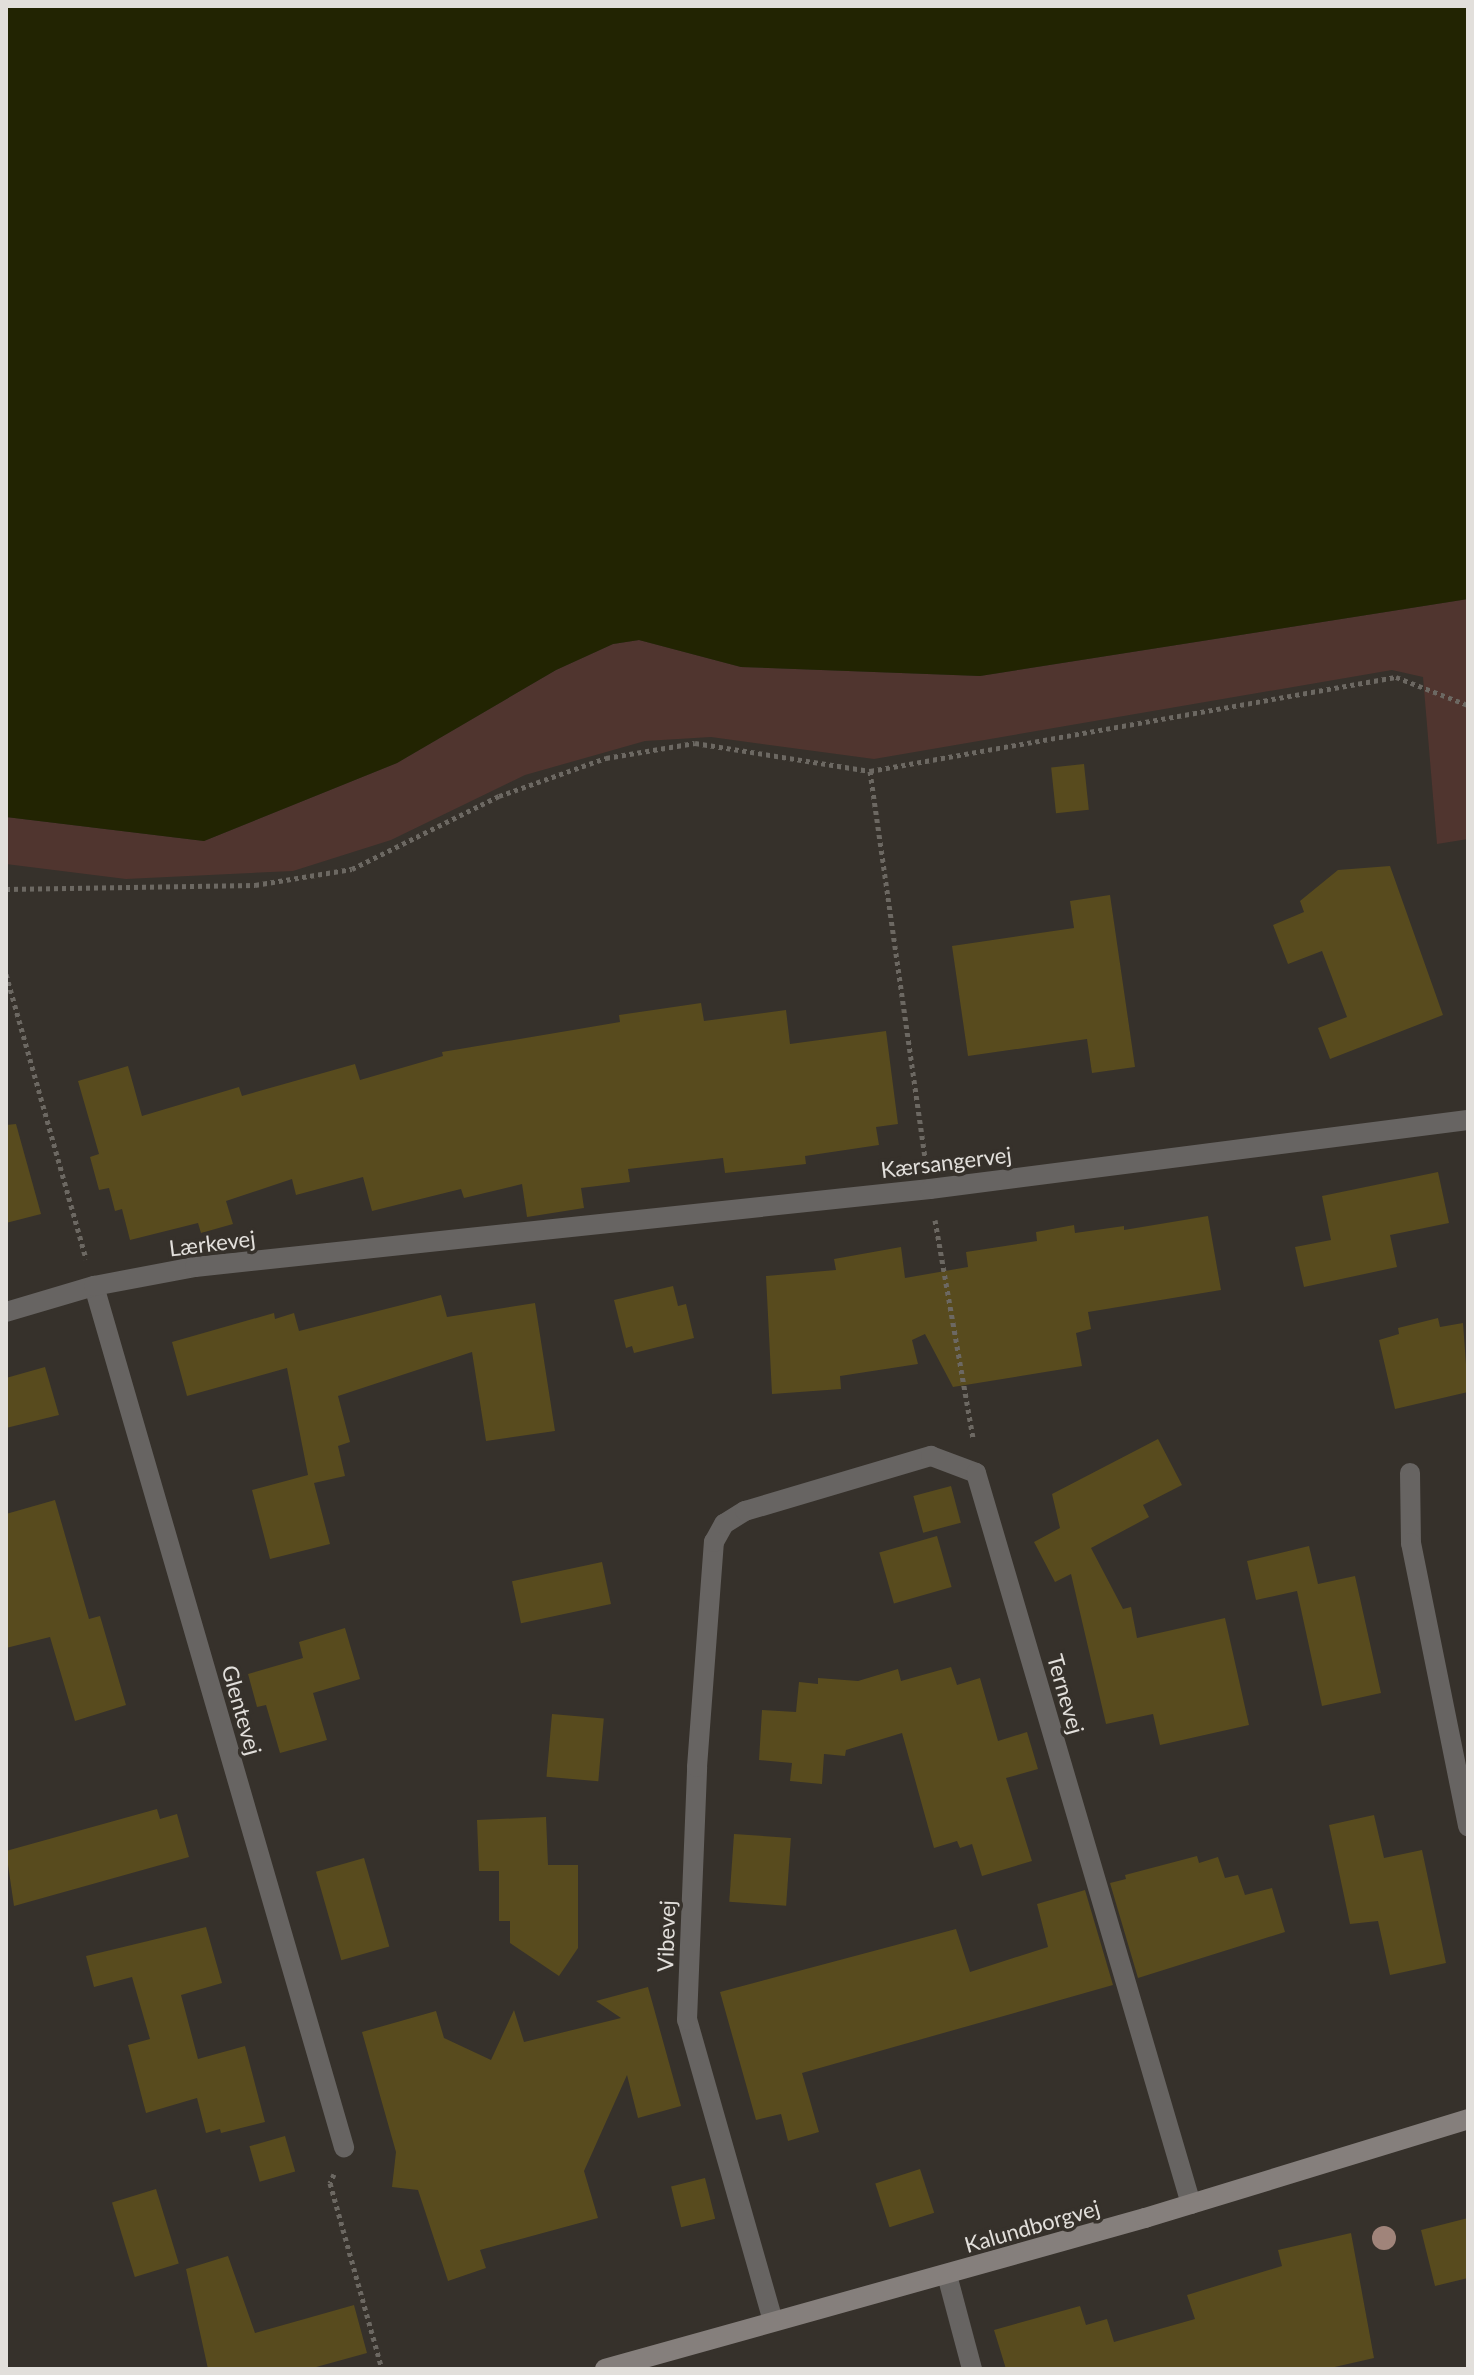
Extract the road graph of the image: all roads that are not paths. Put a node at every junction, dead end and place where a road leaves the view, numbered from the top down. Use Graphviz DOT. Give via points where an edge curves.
graph roads {
  1 [pos="1468,1120"];
  2 [pos="428,1243"];
  3 [pos="94,1286"];
  4 [pos="6,1312"];
  5 [pos="1410,1473"];
  6 [pos="714,1542"];
  7 [pos="1468,1826"];
  8 [pos="1468,2119"];
  9 [pos="344,2147"];
  10 [pos="1191,2204"];
  11 [pos="947,2275"];
  12 [pos="773,2321"];
  13 [pos="605,2369"];
  14 [pos="972,2369"];
  1 -- 2 [label="street, Kærsangervej" via="930,1189"];
  2 -- 3 [label="street, Lærkevej" via="195,1267"];
  3 -- 4 [label="street, Lærkevej"];
  3 -- 9 [label="street, Glentevej"];
  5 -- 7 [label="street" via="1411,1543"];
  6 -- 10 [label="street, Ternevej" via="724,1524 745,1511 931,1456 976,1473"];
  6 -- 12 [label="street, Vibevej" via="697,1767 687,2020"];
  8 -- 10 [label="street, Kalundborgvej"];
  10 -- 11 [label="street, Kalundborgvej"];
  11 -- 12 [label="street, Kalundborgvej"];
  11 -- 14 [label="street"];
  12 -- 13 [label="street, Kalundborgvej"];
}
